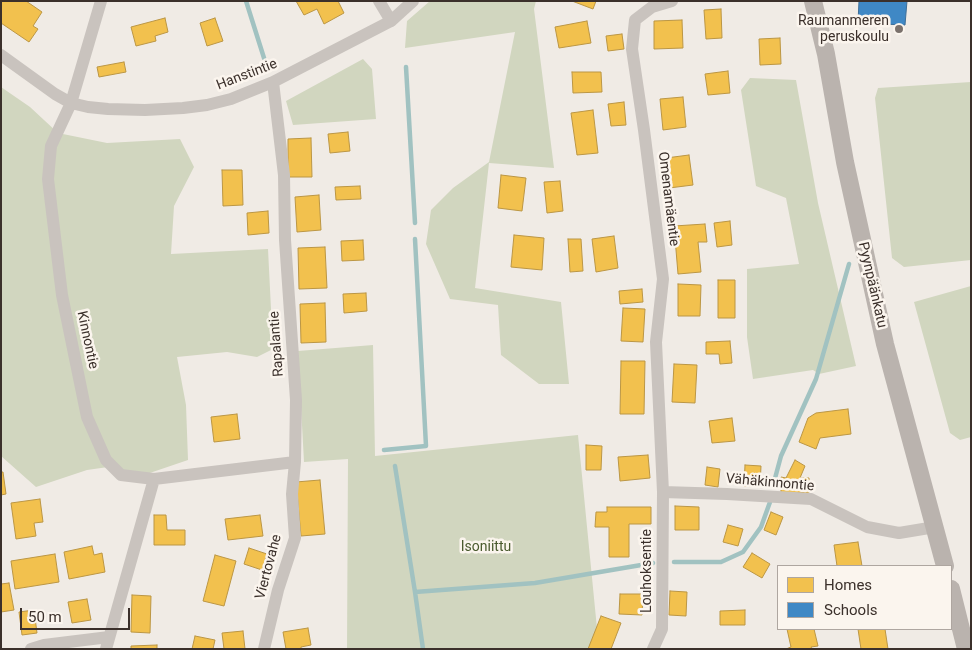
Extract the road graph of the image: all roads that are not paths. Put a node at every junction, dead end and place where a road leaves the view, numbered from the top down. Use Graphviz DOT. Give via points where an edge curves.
graph roads {
  1 [pos="102,1"];
  2 [pos="379,1"];
  3 [pos="413,1"];
  4 [pos="672,1"];
  5 [pos="813,1"];
  6 [pos="391,21"];
  7 [pos="1,55"];
  8 [pos="273,82"];
  9 [pos="72,104"];
  10 [pos="295,462"];
  11 [pos="154,479"];
  12 [pos="663,492"];
  13 [pos="935,527"];
  14 [pos="945,565"];
  15 [pos="952,593"];
  16 [pos="107,643"];
  17 [pos="31,649"];
  18 [pos="264,649"];
  19 [pos="653,649"];
  20 [pos="966,649"];
  1 -- 9 [label="street, Kinnontie"];
  2 -- 6 [label="street"];
  3 -- 6 [label="street, Hanstintie"];
  4 -- 12 [label="street, Omenamäentie" via="652,7 635,20 632,49 663,279 656,342"];
  5 -- 13 [label="main road, Pyynpäänkatu" via="885,344"];
  6 -- 8 [label="street, Hanstintie"];
  7 -- 9 [label="street"];
  8 -- 9 [label="street, Hanstintie" via="231,99 183,108 108,109"];
  8 -- 10 [label="street, Rapalantie" via="284,175 296,400"];
  9 -- 11 [label="street, Kinnontie" via="51,146 48,178 62,295 87,417 106,460 121,475"];
  10 -- 11 [label="street"];
  10 -- 18 [label="street, Viertovahe" via="292,494 294,538"];
  11 -- 16 [label="street"];
  12 -- 13 [label="street, Vähäkinnontie" via="811,499 867,526 899,533"];
  12 -- 19 [label="street, Louhoksentie" via="662,629"];
  13 -- 14 [label="main road, Pyynpäänkatu"];
  15 -- 20 [label="main road"];
  16 -- 17 [label="street" via="44,645"];
}
